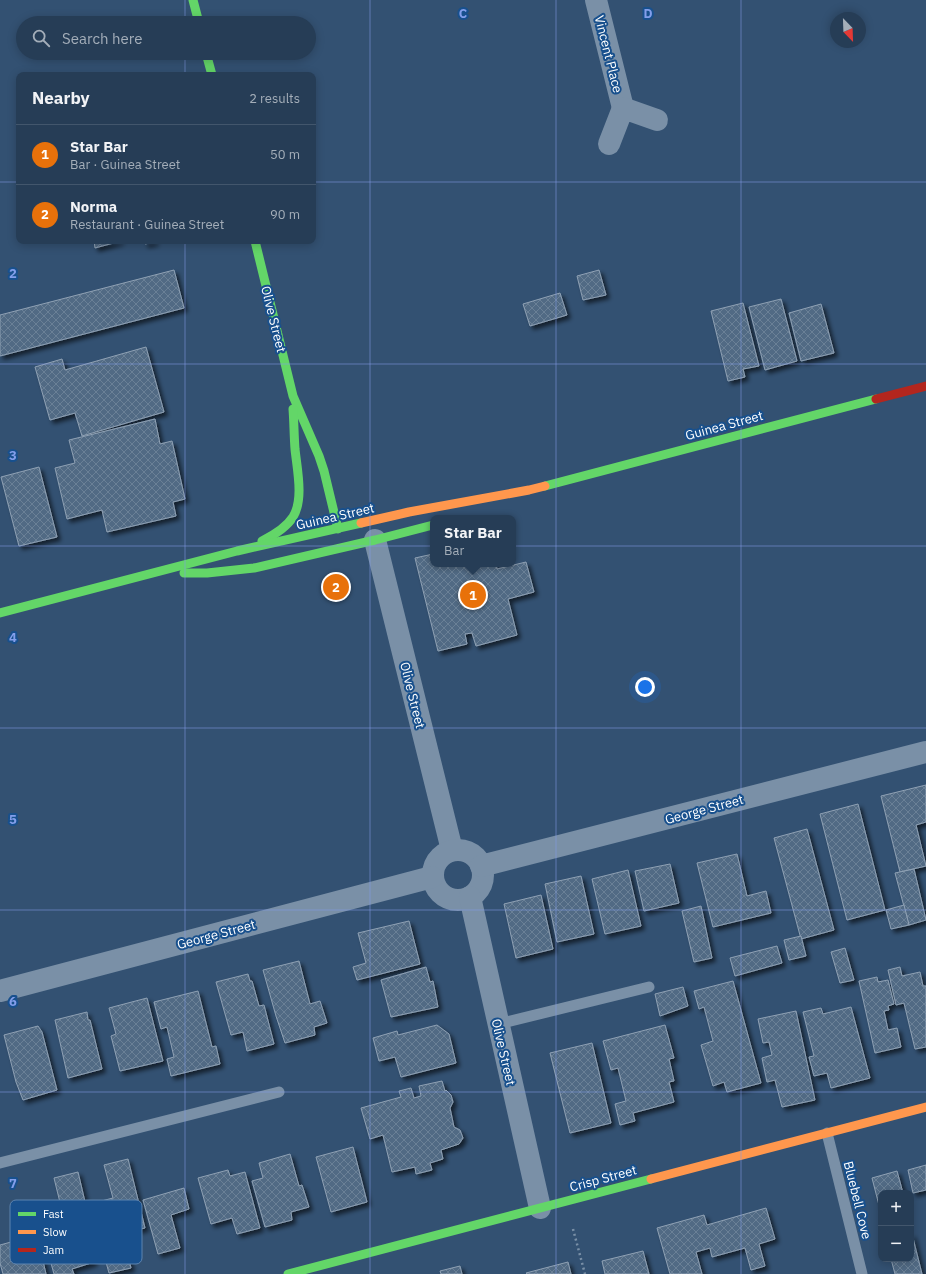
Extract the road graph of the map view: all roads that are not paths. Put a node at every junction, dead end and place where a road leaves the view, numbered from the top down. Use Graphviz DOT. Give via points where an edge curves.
graph roads {
  1 [pos="193,0"];
  2 [pos="596,0"];
  3 [pos="197,16"];
  4 [pos="208,60"];
  5 [pos="211,72"];
  6 [pos="623,108"];
  7 [pos="658,120"];
  8 [pos="609,144"];
  9 [pos="255,244"];
  10 [pos="926,386"];
  11 [pos="293,396"];
  12 [pos="529,490"];
  13 [pos="485,507"];
  14 [pos="430,526"];
  15 [pos="338,529"];
  16 [pos="375,540"];
  17 [pos="236,551"];
  18 [pos="287,559"];
  19 [pos="148,574"];
  20 [pos="0,613"];
  21 [pos="926,752"];
  22 [pos="452,850"];
  23 [pos="481,866"];
  24 [pos="432,877"];
  25 [pos="470,897"];
  26 [pos="649,987"];
  27 [pos="0,991"];
  28 [pos="498,1024"];
  29 [pos="279,1092"];
  30 [pos="926,1106"];
  31 [pos="827,1133"];
  32 [pos="0,1163"];
  33 [pos="540,1208"];
  34 [pos="292,1273"];
  35 [pos="862,1274"];
  1 -- 3 [label="street"];
  2 -- 6 [label="street, Vincent Place"];
  4 -- 5 [label="street"];
  6 -- 7 [label="street"];
  6 -- 8 [label="street"];
  9 -- 11 [label="street, Olive Street"];
  10 -- 12 [label="street, Guinea Street"];
  11 -- 15 [label="street, Olive Street" via="321,460"];
  11 -- 17 [label="street, Olive Street" via="300,492 298,507 293,518 281,530"];
  12 -- 13 [label="street, Guinea Street"];
  12 -- 15 [label="street, Guinea Street"];
  14 -- 16 [label="street, Guinea Street"];
  15 -- 17 [label="street, Guinea Street"];
  15 -- 18 [label="street"];
  16 -- 18 [label="street, Guinea Street"];
  16 -- 22 [label="street, Olive Street"];
  17 -- 19 [label="street, Guinea Street"];
  18 -- 19 [label="street, Guinea Street" via="254,568 229,571"];
  19 -- 20 [label="street, Guinea Street"];
  21 -- 23 [label="street, George Street"];
  22 -- 23 [label="street" via="473,854"];
  22 -- 24 [label="street" via="446,852 435,863"];
  23 -- 25 [label="street" via="483,872 480,887"];
  24 -- 25 [label="street" via="439,892 446,897 462,900"];
  24 -- 27 [label="street, George Street"];
  25 -- 28 [label="street, Olive Street"];
  26 -- 28 [label="lane"];
  28 -- 33 [label="street, Olive Street"];
  29 -- 32 [label="lane"];
  30 -- 31 [label="street, Crisp Street"];
  31 -- 33 [label="street, Crisp Street"];
  31 -- 35 [label="lane, Bluebell Cove"];
  33 -- 34 [label="street, Crisp Street"];
}
